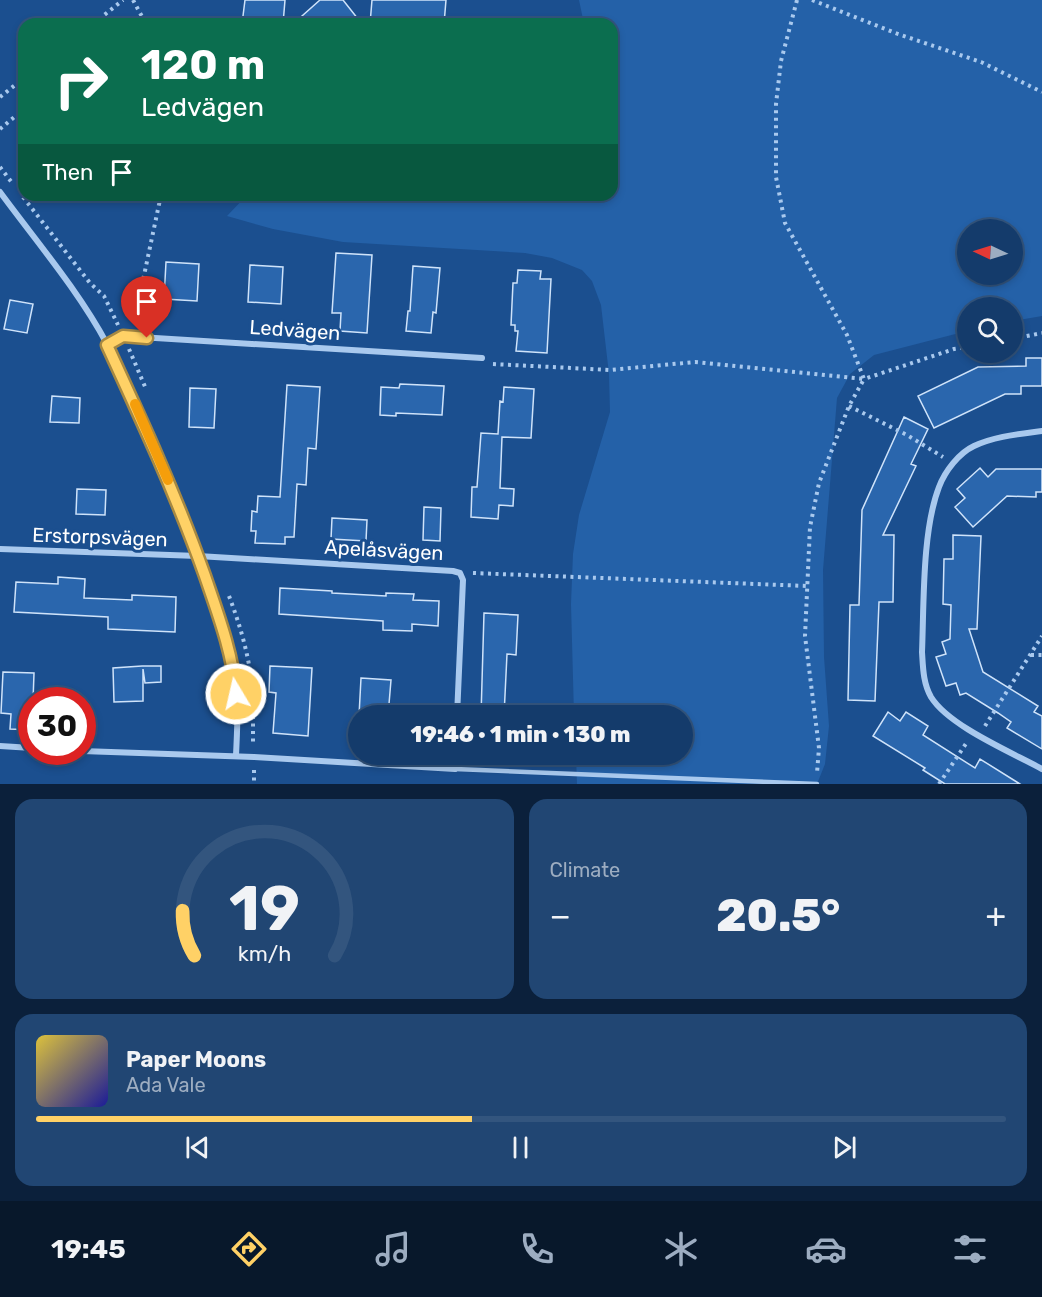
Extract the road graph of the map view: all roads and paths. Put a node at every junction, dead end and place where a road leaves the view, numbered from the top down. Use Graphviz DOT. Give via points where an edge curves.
graph roads {
  1 [pos="123,0"];
  2 [pos="133,0"];
  3 [pos="797,0"];
  4 [pos="812,0"];
  5 [pos="100,18"];
  6 [pos="142,18"];
  7 [pos="18,83"];
  8 [pos="1042,92"];
  9 [pos="0,97"];
  10 [pos="18,114"];
  11 [pos="0,129"];
  12 [pos="0,167"];
  13 [pos="14,185"];
  14 [pos="0,192"];
  15 [pos="26,201"];
  16 [pos="160,201"];
  17 [pos="1042,333"];
  18 [pos="123,336"];
  19 [pos="1023,337"];
  20 [pos="107,345"];
  21 [pos="957,349"];
  22 [pos="482,358"];
  23 [pos="864,379"];
  24 [pos="849,406"];
  25 [pos="1042,431"];
  26 [pos="954,463"];
  27 [pos="0,549"];
  28 [pos="198,556"];
  29 [pos="460,573"];
  30 [pos="807,586"];
  31 [pos="1042,636"];
  32 [pos="1031,655"];
  33 [pos="1042,655"];
  34 [pos="457,705"];
  35 [pos="980,735"];
  36 [pos="0,746"];
  37 [pos="18,747"];
  38 [pos="96,751"];
  39 [pos="236,756"];
  40 [pos="455,765"];
  41 [pos="455,769"];
  42 [pos="1042,769"];
  43 [pos="817,784"];
  44 [pos="939,784"];
  1 -- 5 [label="path"];
  2 -- 6 [label="path"];
  3 -- 23 [label="path" via="781,61 776,104 776,177 785,223 847,335"];
  4 -- 8 [label="path" via="981,62"];
  7 -- 9 [label="path"];
  10 -- 11 [label="path"];
  12 -- 13 [label="path"];
  14 -- 20 [label="street"];
  15 -- 18 [label="path" via="104,296"];
  16 -- 18 [label="path" via="133,329"];
  17 -- 19 [label="path"];
  18 -- 20 [label="street"];
  18 -- 22 [label="street, Ledvägen"];
  20 -- 28 [label="street"];
  21 -- 23 [label="path"];
  22 -- 23 [label="path" via="494,365 610,370 695,362"];
  23 -- 24 [label="path"];
  24 -- 26 [label="path"];
  24 -- 30 [label="path" via="819,483 810,526"];
  25 -- 26 [label="street" via="993,439 973,447"];
  26 -- 35 [label="street" via="939,486 932,512 923,676 930,696 944,713"];
  27 -- 28 [label="street, Erstorpsvägen"];
  28 -- 29 [label="street, Apelåsvägen"];
  28 -- 39 [label="street" via="235,681"];
  29 -- 30 [label="path"];
  29 -- 34 [label="street, Apelåsvägen" via="463,580"];
  30 -- 43 [label="path" via="805,636 819,748"];
  31 -- 32 [label="path"];
  32 -- 33 [label="path"];
  32 -- 35 [label="path"];
  35 -- 42 [label="street"];
  35 -- 44 [label="path" via="969,740"];
  36 -- 37 [label="street"];
  38 -- 39 [label="street"];
  39 -- 41 [label="street"];
  40 -- 41 [label="street"];
  41 -- 43 [label="lane"];
}
